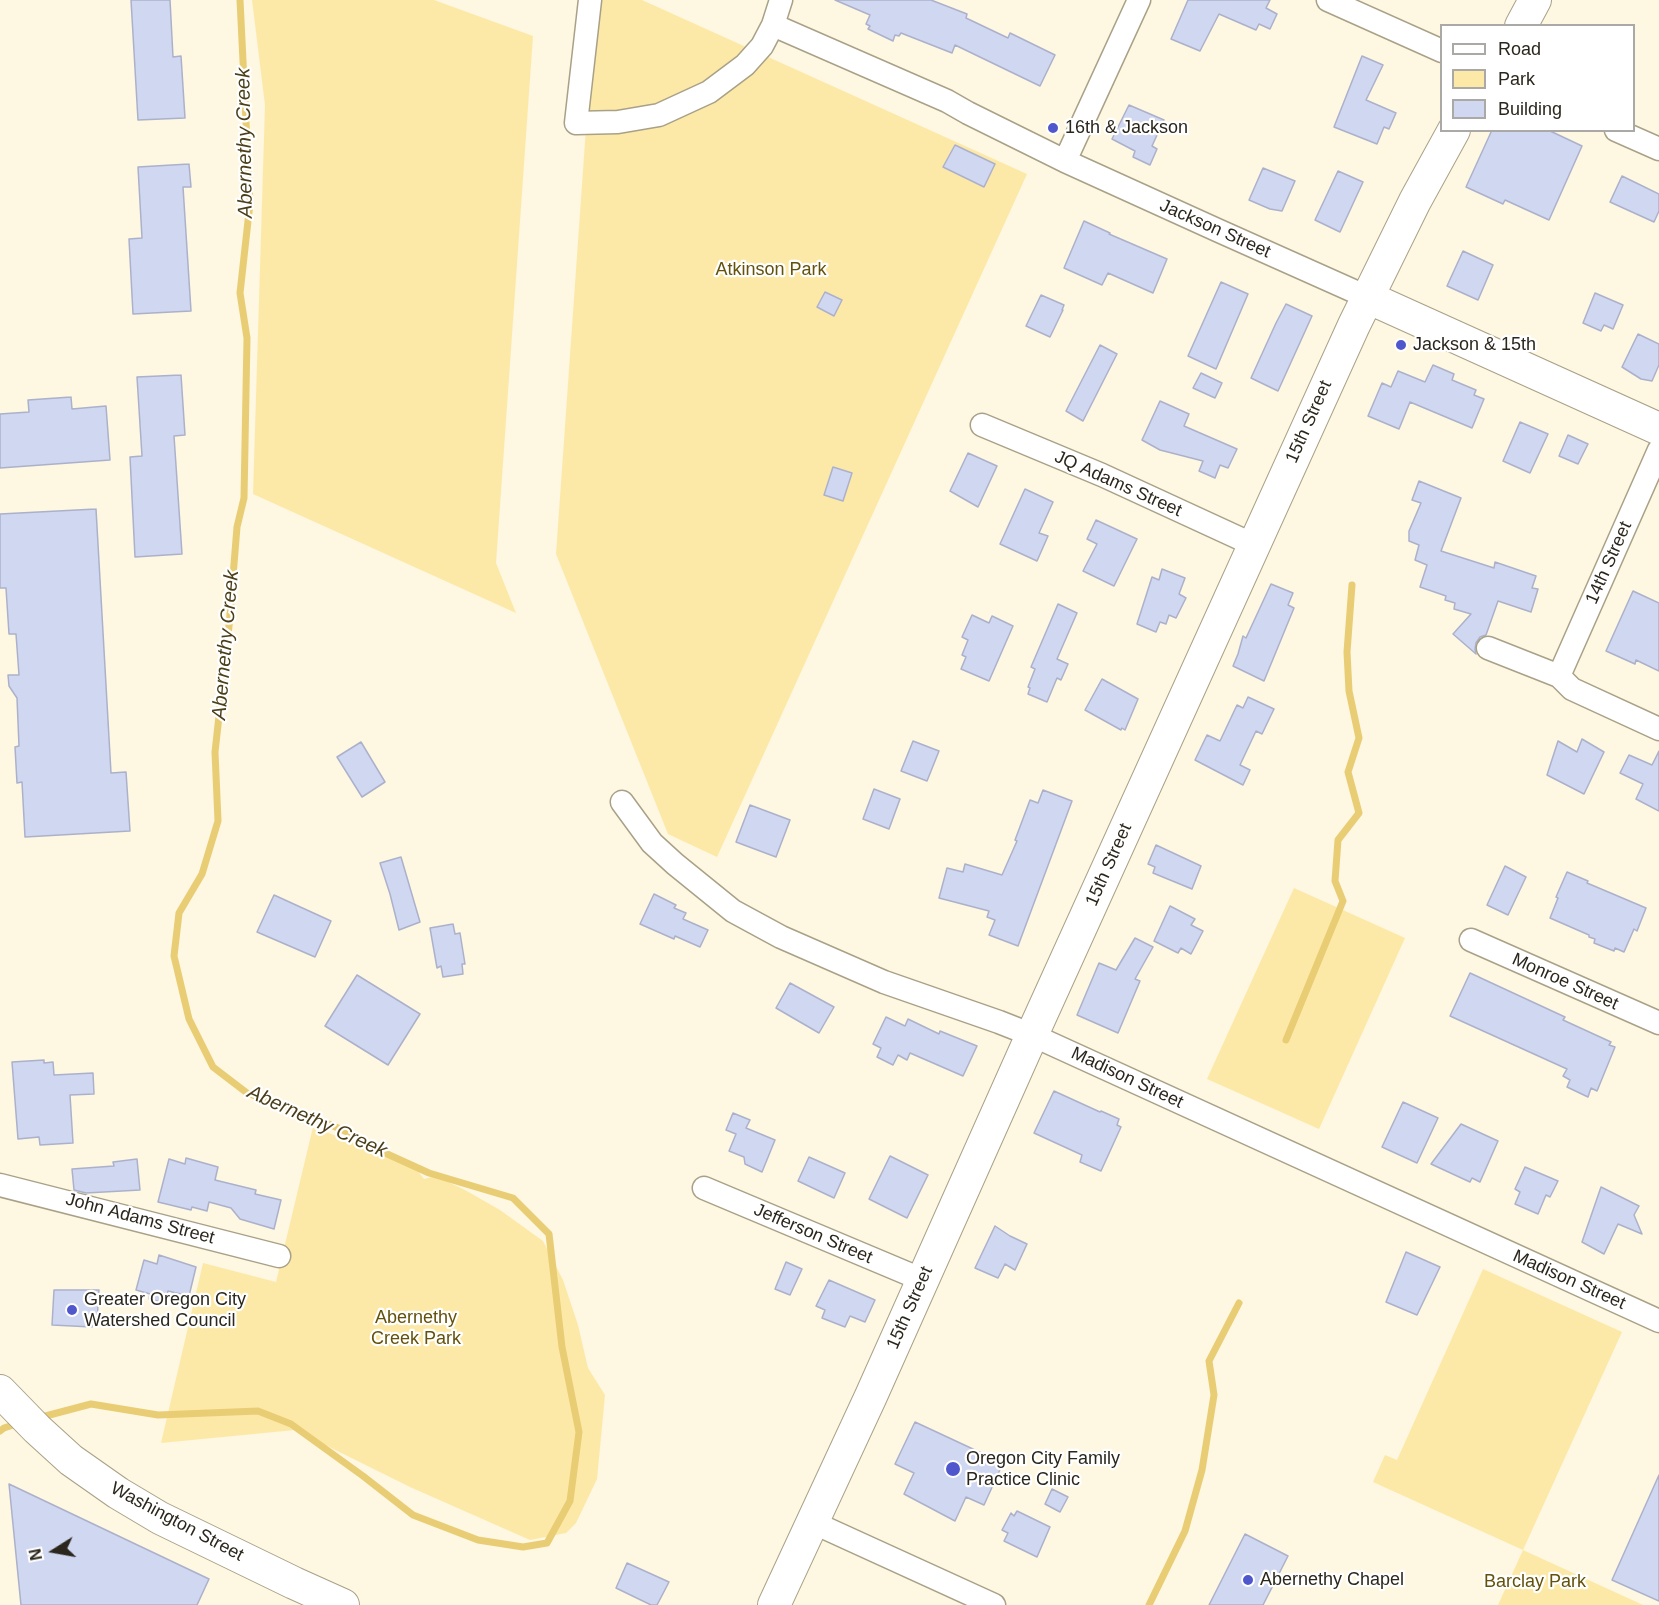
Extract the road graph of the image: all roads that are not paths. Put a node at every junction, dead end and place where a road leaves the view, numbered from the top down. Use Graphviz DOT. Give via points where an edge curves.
graph roads {
  1 [pos="590,0"];
  2 [pos="781,0"];
  3 [pos="1139,0"];
  4 [pos="1329,0"];
  5 [pos="1535,0"];
  6 [pos="1522,24"];
  7 [pos="773,25"];
  8 [pos="1440,50"];
  9 [pos="1453,132"];
  10 [pos="1621,132"];
  11 [pos="1659,149"];
  12 [pos="1065,160"];
  13 [pos="1367,297"];
  14 [pos="982,425"];
  15 [pos="1659,429"];
  16 [pos="1659,450"];
  17 [pos="1254,545"];
  18 [pos="1488,648"];
  19 [pos="1559,676"];
  20 [pos="1659,729"];
  21 [pos="622,802"];
  22 [pos="1471,940"];
  23 [pos="1659,1023"];
  24 [pos="1032,1035"];
  25 [pos="0,1185"];
  26 [pos="704,1188"];
  27 [pos="279,1256"];
  28 [pos="922,1280"];
  29 [pos="1659,1321"];
  30 [pos="0,1391"];
  31 [pos="812,1522"];
  32 [pos="343,1605"];
  33 [pos="774,1605"];
  34 [pos="994,1605"];
  1 -- 7 [label="street" via="576,123 618,122 659,115 708,92 745,65 762,46"];
  2 -- 7 [label="street"];
  3 -- 12 [label="street"];
  4 -- 8 [label="street"];
  5 -- 6 [label="street"];
  7 -- 12 [label="street, Jackson Street" via="947,101"];
  9 -- 13 [label="street, 15th Street"];
  10 -- 11 [label="street"];
  12 -- 13 [label="street, Jackson Street"];
  13 -- 15 [label="street, Jackson Street"];
  13 -- 17 [label="street, 15th Street"];
  14 -- 17 [label="street, JQ Adams Street"];
  16 -- 19 [label="street, 14th Street"];
  17 -- 24 [label="street, 15th Street"];
  18 -- 19 [label="street"];
  19 -- 20 [label="street" via="1572,689"];
  21 -- 24 [label="street, Madison Street" via="652,843 749,921 884,982"];
  22 -- 23 [label="street, Monroe Street"];
  24 -- 28 [label="street, 15th Street"];
  24 -- 29 [label="street, Madison Street"];
  25 -- 27 [label="street, John Adams Street"];
  26 -- 28 [label="street, Jefferson Street"];
  28 -- 31 [label="street, 15th Street"];
  30 -- 32 [label="street, Washington Street" via="71,1460 141,1507"];
  31 -- 33 [label="street, 15th Street"];
  31 -- 34 [label="street"];
}
